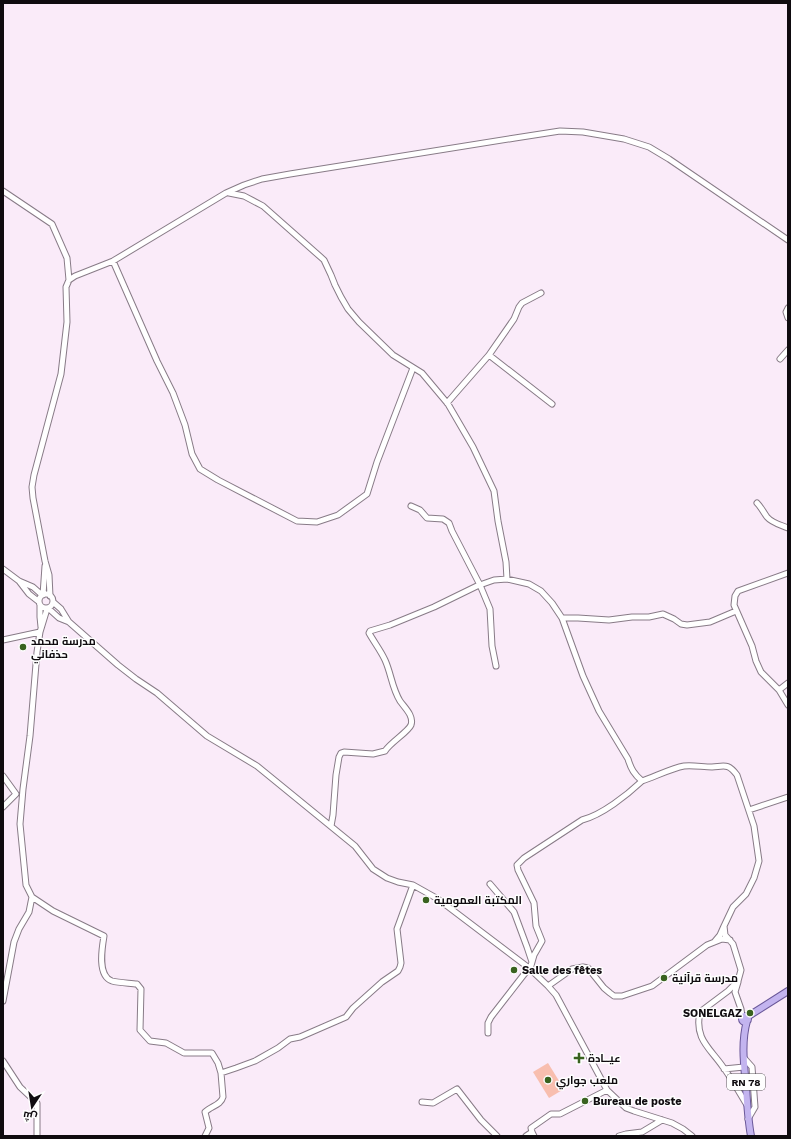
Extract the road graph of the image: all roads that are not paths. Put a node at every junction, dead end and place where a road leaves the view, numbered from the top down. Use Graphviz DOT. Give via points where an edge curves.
graph roads {
  1 [pos="244,185"];
  2 [pos="3,191"];
  3 [pos="226,193"];
  4 [pos="244,196"];
  5 [pos="788,240"];
  6 [pos="113,261"];
  7 [pos="69,280"];
  8 [pos="541,293"];
  9 [pos="788,308"];
  10 [pos="788,318"];
  11 [pos="788,350"];
  12 [pos="489,355"];
  13 [pos="780,358"];
  14 [pos="413,368"];
  15 [pos="447,403"];
  16 [pos="552,404"];
  17 [pos="757,503"];
  18 [pos="411,506"];
  19 [pos="788,528"];
  20 [pos="45,561"];
  21 [pos="3,569"];
  22 [pos="788,573"];
  23 [pos="507,579"];
  24 [pos="19,581"];
  25 [pos="44,583"];
  26 [pos="480,585"];
  27 [pos="33,587"];
  28 [pos="42,595"];
  29 [pos="50,596"];
  30 [pos="53,602"];
  31 [pos="39,603"];
  32 [pos="48,608"];
  33 [pos="736,611"];
  34 [pos="53,613"];
  35 [pos="46,615"];
  36 [pos="562,618"];
  37 [pos="69,622"];
  38 [pos="40,630"];
  39 [pos="3,640"];
  40 [pos="496,666"];
  41 [pos="788,683"];
  42 [pos="779,690"];
  43 [pos="788,705"];
  44 [pos="3,776"];
  45 [pos="642,781"];
  46 [pos="23,789"];
  47 [pos="16,794"];
  48 [pos="788,797"];
  49 [pos="3,807"];
  50 [pos="749,810"];
  51 [pos="331,826"];
  52 [pos="490,884"];
  53 [pos="413,885"];
  54 [pos="32,897"];
  55 [pos="724,926"];
  56 [pos="730,940"];
  57 [pos="714,942"];
  58 [pos="530,967"];
  59 [pos="738,981"];
  60 [pos="548,986"];
  61 [pos="728,991"];
  62 [pos="788,991"];
  63 [pos="735,992"];
  64 [pos="3,1001"];
  65 [pos="745,1020"];
  66 [pos="488,1033"];
  67 [pos="744,1058"];
  68 [pos="3,1061"];
  69 [pos="744,1066"];
  70 [pos="724,1069"];
  71 [pos="221,1073"];
  72 [pos="607,1090"];
  73 [pos="422,1102"];
  74 [pos="747,1105"];
  75 [pos="662,1120"];
  76 [pos="748,1120"];
  77 [pos="533,1134"];
  78 [pos="37,1136"];
  79 [pos="205,1136"];
  80 [pos="497,1136"];
  81 [pos="526,1136"];
  82 [pos="619,1136"];
  83 [pos="692,1136"];
  84 [pos="751,1136"];
  1 -- 3 [label="street"];
  1 -- 4 [label="street"];
  1 -- 5 [label="street" via="262,179 515,138 560,131 583,132 624,139 649,147"];
  2 -- 7 [label="street" via="52,224 67,258"];
  3 -- 4 [label="street"];
  3 -- 6 [label="street"];
  4 -- 14 [label="street" via="263,206 324,260 341,297 355,318 393,355"];
  6 -- 7 [label="street"];
  6 -- 14 [label="street" via="173,393 192,454 200,469 297,521 317,522 338,515 367,494"];
  7 -- 20 [label="street" via="66,287 67,322 61,374 32,487"];
  8 -- 12 [label="street" via="519,306 514,319"];
  9 -- 10 [label="street"];
  11 -- 13 [label="street"];
  12 -- 15 [label="street"];
  12 -- 16 [label="street"];
  14 -- 15 [label="street" via="422,374"];
  15 -- 23 [label="street" via="473,447 494,491"];
  17 -- 19 [label="street" via="767,517"];
  18 -- 26 [label="street" via="420,510 427,518 443,519 449,524"];
  20 -- 25 [label="street"];
  20 -- 29 [label="street"];
  21 -- 24 [label="street"];
  22 -- 33 [label="street" via="738,590 734,605"];
  23 -- 26 [label="street"];
  23 -- 36 [label="street" via="529,584 541,591"];
  24 -- 27 [label="street"];
  24 -- 31 [label="street"];
  25 -- 27 [label="street"];
  25 -- 28 [label="street"];
  26 -- 40 [label="street" via="490,609"];
  26 -- 51 [label="street" via="390,626 370,631 385,660 395,692 412,717 412,724 385,751 373,754 341,753"];
  27 -- 28 [label="street"];
  28 -- 29 [label="street"];
  28 -- 31 [label="street"];
  29 -- 30 [label="street"];
  30 -- 32 [label="street"];
  30 -- 37 [label="street"];
  31 -- 32 [label="street" via="43,608"];
  31 -- 38 [label="street"];
  32 -- 34 [label="street"];
  32 -- 35 [label="street"];
  33 -- 36 [label="street" via="710,622 687,625 680,624 663,614 609,620"];
  33 -- 42 [label="street" via="761,672"];
  34 -- 35 [label="street"];
  34 -- 37 [label="street"];
  35 -- 38 [label="street"];
  36 -- 45 [label="street" via="599,711 628,759 630,767"];
  37 -- 51 [label="street" via="207,736 257,766"];
  38 -- 39 [label="street"];
  38 -- 46 [label="street"];
  41 -- 42 [label="street"];
  42 -- 43 [label="street"];
  44 -- 47 [label="street"];
  45 -- 50 [label="street" via="683,766 724,766 732,769 737,775"];
  45 -- 58 [label="street" via="613,804 591,818 582,820 517,865 534,903 536,926 542,941"];
  46 -- 47 [label="street"];
  46 -- 54 [label="street" via="20,824 22,857 26,885"];
  47 -- 49 [label="street"];
  48 -- 50 [label="street"];
  50 -- 55 [label="street" via="759,861 746,894 733,907"];
  51 -- 53 [label="street" via="355,846 373,869 394,881"];
  52 -- 58 [label="street" via="514,912 527,947"];
  53 -- 58 [label="street" via="438,899"];
  53 -- 71 [label="street" via="397,929 401,963 398,971 382,982 346,1017 290,1039 255,1061"];
  54 -- 64 [label="street" via="29,912 14,942"];
  54 -- 71 [label="street" via="53,911 104,936 101,958 105,975 112,981 138,984 141,989 140,1030 150,1041 166,1043 184,1053 212,1053"];
  55 -- 56 [label="street" via="725,935"];
  55 -- 57 [label="street"];
  56 -- 57 [label="street"];
  56 -- 59 [label="street" via="741,970"];
  57 -- 60 [label="street" via="652,986 622,996 614,996 588,968 583,967 572,969"];
  58 -- 60 [label="street"];
  58 -- 66 [label="street" via="491,1017"];
  59 -- 61 [label="street"];
  59 -- 63 [label="street"];
  60 -- 72 [label="street" via="556,995"];
  61 -- 63 [label="street"];
  61 -- 70 [label="street" via="700,1012 698,1020 700,1033 707,1048"];
  62 -- 65 [label="main road"];
  63 -- 65 [label="street"];
  65 -- 67 [label="main road, RN 78"];
  67 -- 69 [label="main road, RN 78"];
  67 -- 76 [label="street" via="752,1067 755,1107"];
  68 -- 78 [label="street" via="20,1087 37,1103"];
  69 -- 70 [label="street"];
  69 -- 74 [label="main road, RN 78"];
  70 -- 74 [label="street"];
  71 -- 79 [label="street" via="223,1097 220,1103 205,1112 209,1128"];
  72 -- 75 [label="street" via="626,1108"];
  72 -- 77 [label="street" via="560,1114 551,1114 531,1128"];
  73 -- 80 [label="street" via="433,1103 456,1089"];
  74 -- 76 [label="main road, RN 78"];
  75 -- 82 [label="street" via="642,1132"];
  75 -- 83 [label="street" via="672,1123"];
  76 -- 84 [label="main road, RN 78"];
  77 -- 81 [label="street"];
}
